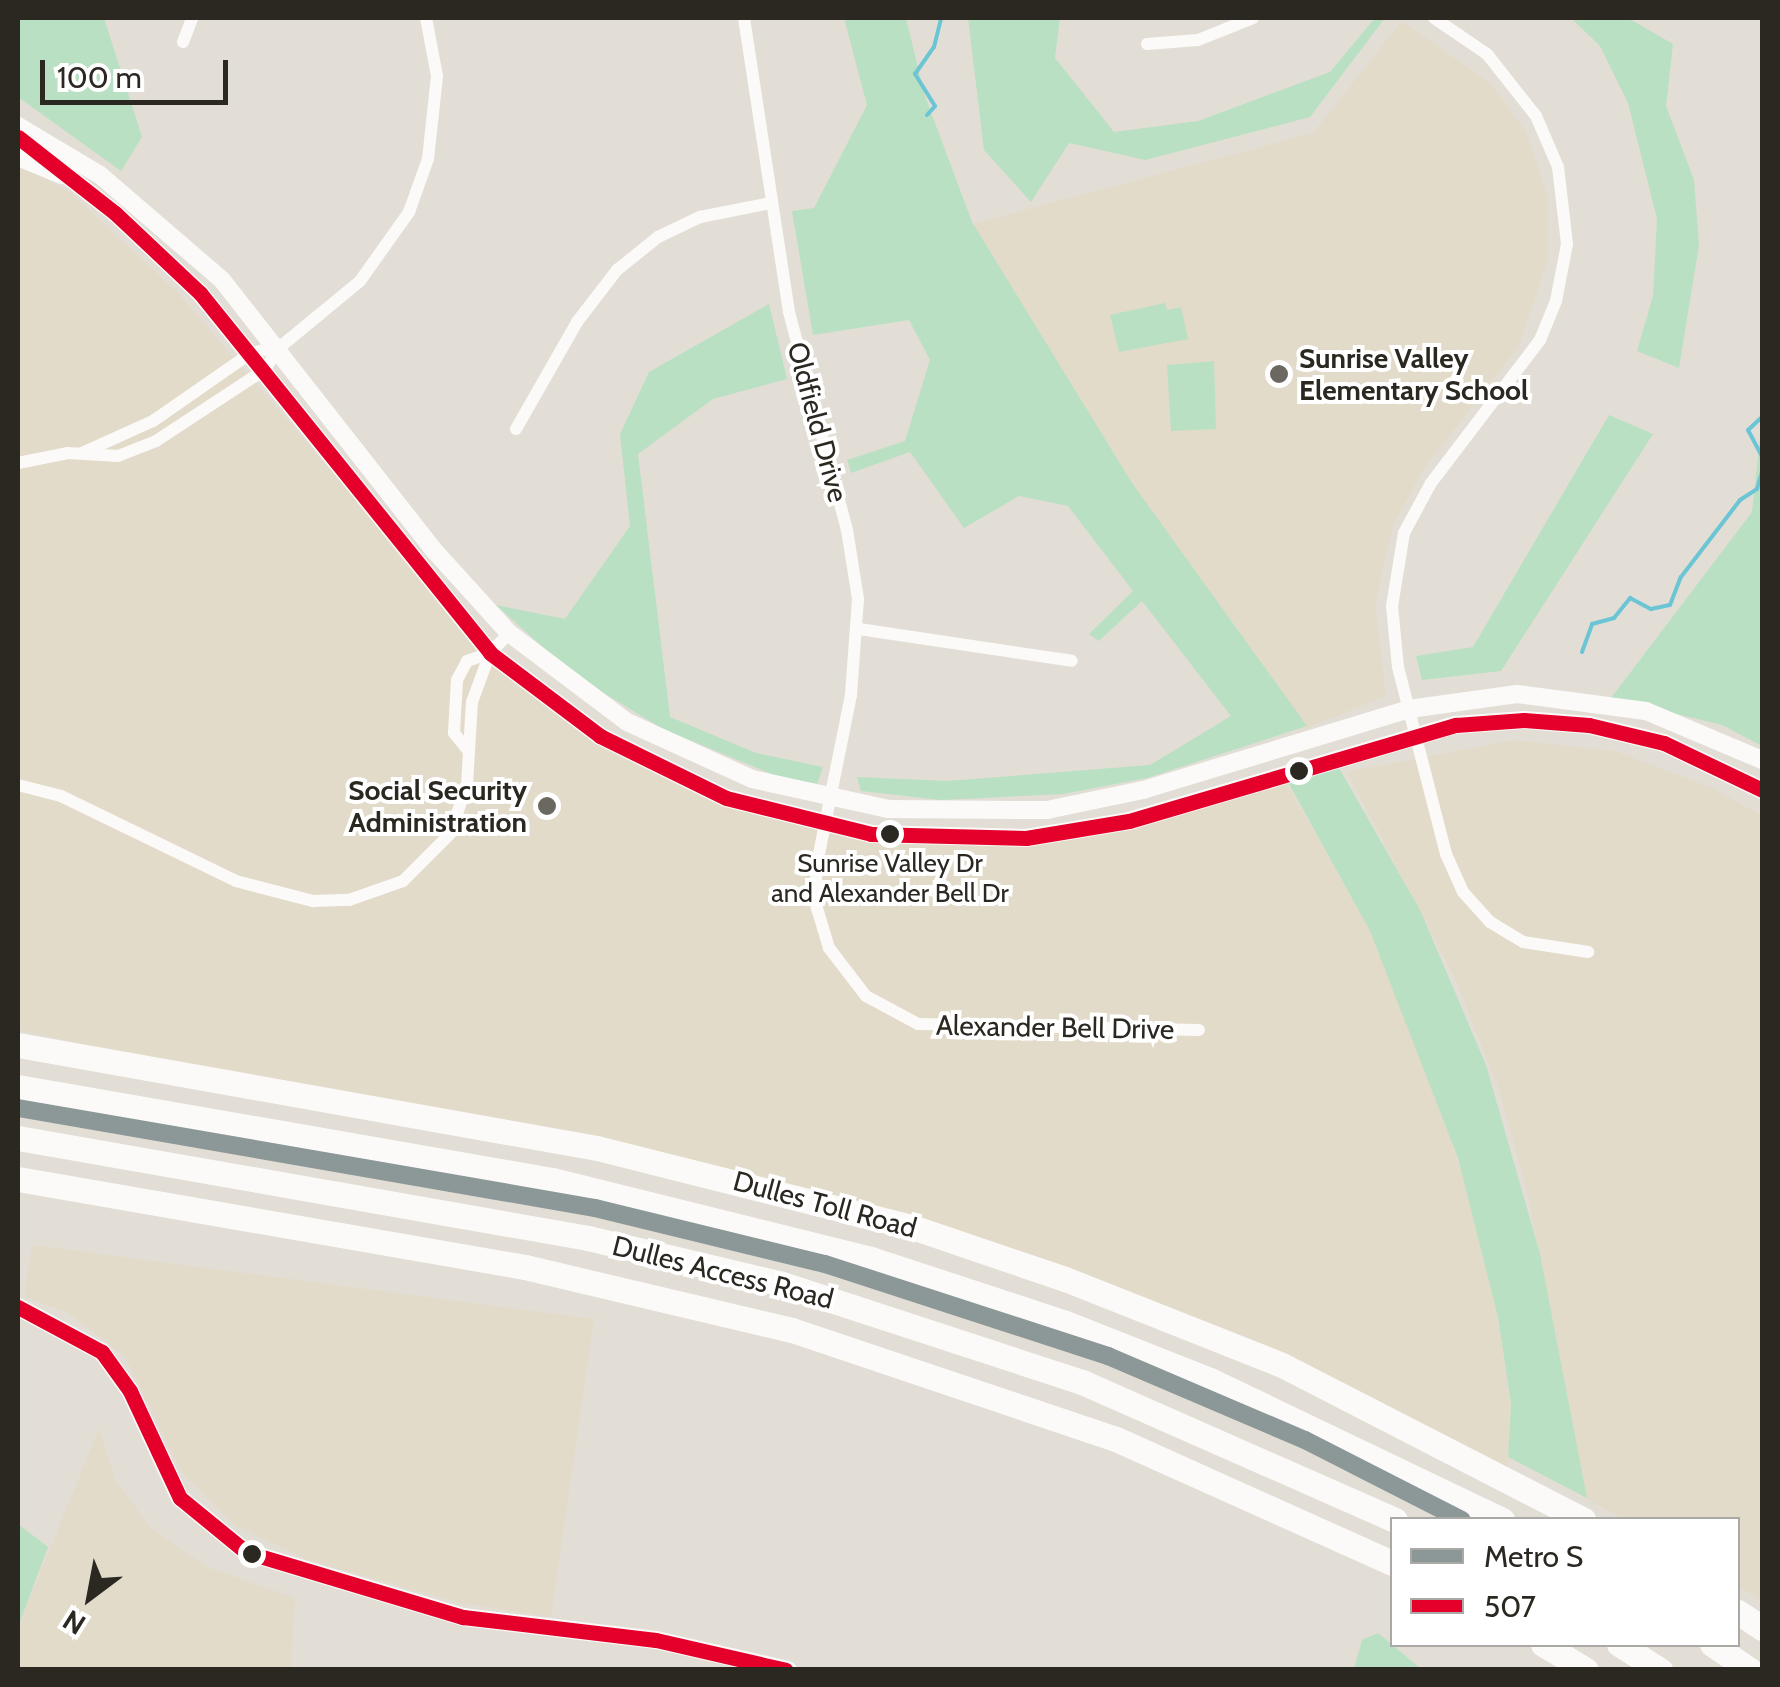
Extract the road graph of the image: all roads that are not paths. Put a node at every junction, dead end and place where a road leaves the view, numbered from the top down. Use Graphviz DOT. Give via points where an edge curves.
graph roads {
  1 [pos="192,18"];
  2 [pos="426,18"];
  3 [pos="744,18"];
  4 [pos="1253,18"];
  5 [pos="1434,18"];
  6 [pos="183,42"];
  7 [pos="1147,44"];
  8 [pos="18,126"];
  9 [pos="18,137"];
  10 [pos="18,156"];
  11 [pos="62,174"];
  12 [pos="771,204"];
  13 [pos="280,347"];
  14 [pos="251,354"];
  15 [pos="264,370"];
  16 [pos="516,430"];
  17 [pos="82,452"];
  18 [pos="18,463"];
  19 [pos="859,630"];
  20 [pos="509,633"];
  21 [pos="490,653"];
  22 [pos="1072,661"];
  23 [pos="1409,709"];
  24 [pos="1416,737"];
  25 [pos="467,750"];
  26 [pos="1762,760"];
  27 [pos="18,785"];
  28 [pos="1762,790"];
  29 [pos="830,801"];
  30 [pos="825,826"];
  31 [pos="1588,952"];
  32 [pos="18,1029"];
  33 [pos="1199,1030"];
  34 [pos="18,1045"];
  35 [pos="18,1087"];
  36 [pos="292,1093"];
  37 [pos="18,1138"];
  38 [pos="18,1179"];
  39 [pos="18,1196"];
  40 [pos="318,1231"];
  41 [pos="18,1307"];
  42 [pos="1390,1517"];
  43 [pos="1496,1517"];
  44 [pos="1579,1517"];
  45 [pos="1390,1562"];
  46 [pos="1740,1613"];
  47 [pos="1762,1628"];
  48 [pos="1548,1647"];
  49 [pos="1624,1647"];
  50 [pos="1716,1647"];
  51 [pos="788,1670"];
  52 [pos="1586,1670"];
  53 [pos="1660,1670"];
  54 [pos="1750,1670"];
  1 -- 6 [label="street"];
  2 -- 13 [label="street" via="437,104 428,159 409,212 360,281"];
  3 -- 12 [label="street, Oldfield Drive"];
  4 -- 7 [label="street" via="1198,40"];
  5 -- 23 [label="street" via="1486,54 1536,116 1558,166 1566,244 1556,301 1540,340 1431,483 1404,533 1392,606"];
  8 -- 13 [label="main road" via="73,156 157,219"];
  9 -- 11 [label="main road"];
  10 -- 11 [label="main road"];
  11 -- 14 [label="main road" via="159,254"];
  12 -- 16 [label="street" via="690,221 617,270 578,322"];
  12 -- 19 [label="street, Oldfield Drive" via="800,368 848,530"];
  13 -- 14 [label="street"];
  13 -- 15 [label="street"];
  13 -- 20 [label="main road" via="431,548"];
  14 -- 15 [label="main road"];
  14 -- 17 [label="street" via="152,421"];
  15 -- 17 [label="street" via="136,451 102,457"];
  15 -- 21 [label="main road" via="401,550"];
  17 -- 18 [label="street"];
  19 -- 22 [label="street"];
  19 -- 29 [label="street, Oldfield Drive"];
  20 -- 21 [label="street"];
  20 -- 29 [label="main road" via="652,736 752,779"];
  21 -- 25 [label="street" via="472,702"];
  21 -- 25 [label="street" via="468,661 457,680 454,732"];
  21 -- 30 [label="main road" via="600,736 668,774"];
  23 -- 24 [label="street"];
  23 -- 26 [label="main road" via="1486,695 1586,698 1678,721"];
  23 -- 29 [label="main road" via="1142,790 1047,810 930,813"];
  24 -- 28 [label="main road" via="1495,720 1589,725 1696,754"];
  24 -- 30 [label="main road" via="1072,832 954,840"];
  24 -- 31 [label="street" via="1446,854 1476,908 1523,942"];
  25 -- 27 [label="street" via="461,810 433,858 404,881 348,900 313,901 236,881 61,796"];
  29 -- 30 [label="street, Oldfield Drive"];
  30 -- 33 [label="street, Alexander Bell Drive" via="815,888 829,948 850,981 901,1018 954,1029"];
  32 -- 36 [label="highway"];
  34 -- 36 [label="highway, Dulles Toll Road"];
  35 -- 43 [label="highway, Dulles Access Road" via="552,1180 871,1259 1066,1323 1210,1380"];
  36 -- 44 [label="highway, Dulles Toll Road" via="669,1164 912,1227 1209,1334 1500,1472"];
  37 -- 42 [label="highway, Dulles Access Road" via="588,1238 779,1283 1082,1382"];
  38 -- 40 [label="highway"];
  39 -- 40 [label="highway"];
  40 -- 45 [label="highway" via="622,1288 870,1352 1182,1466"];
  41 -- 51 [label="main road" via="102,1352 124,1382 180,1498 246,1552 463,1617 656,1640"];
  46 -- 47 [label="highway"];
  48 -- 52 [label="highway"];
  49 -- 53 [label="highway"];
  50 -- 54 [label="highway"];
}
